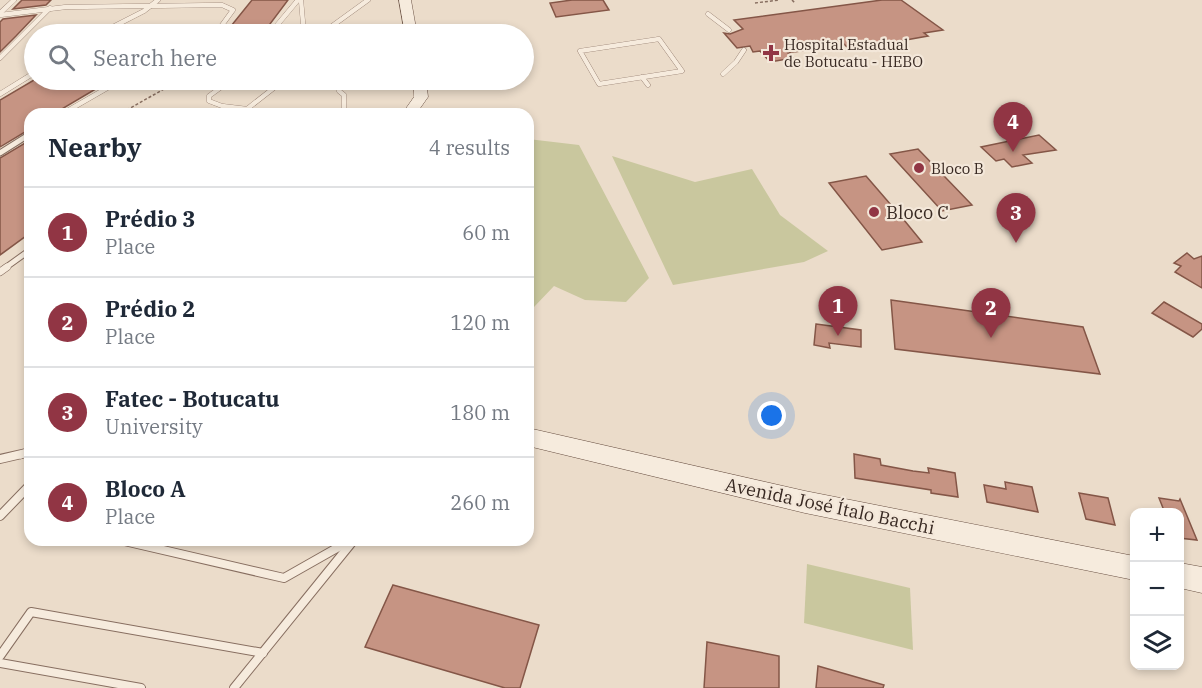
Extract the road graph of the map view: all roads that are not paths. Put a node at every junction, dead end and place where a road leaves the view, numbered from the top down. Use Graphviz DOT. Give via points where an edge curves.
graph roads {
  1 [pos="14,0"];
  2 [pos="158,0"];
  3 [pos="299,0"];
  4 [pos="368,0"];
  5 [pos="405,0"];
  6 [pos="150,6"];
  7 [pos="50,8"];
  8 [pos="0,14"];
  9 [pos="708,14"];
  10 [pos="34,24"];
  11 [pos="117,24"];
  12 [pos="223,24"];
  13 [pos="278,24"];
  14 [pos="303,24"];
  15 [pos="335,24"];
  16 [pos="409,24"];
  17 [pos="729,30"];
  18 [pos="24,34"];
  19 [pos="744,50"];
  20 [pos="0,58"];
  21 [pos="723,74"];
  22 [pos="642,77"];
  23 [pos="24,79"];
  24 [pos="648,85"];
  25 [pos="104,90"];
  26 [pos="217,90"];
  27 [pos="272,90"];
  28 [pos="421,90"];
  29 [pos="339,92"];
  30 [pos="0,94"];
  31 [pos="74,108"];
  32 [pos="239,108"];
  33 [pos="248,108"];
  34 [pos="344,108"];
  35 [pos="414,108"];
  36 [pos="24,138"];
  37 [pos="0,153"];
  38 [pos="24,254"];
  39 [pos="0,272"];
  40 [pos="534,438"];
  41 [pos="24,454"];
  42 [pos="0,459"];
  43 [pos="24,491"];
  44 [pos="1,513"];
  45 [pos="146,546"];
  46 [pos="342,546"];
  47 [pos="348,546"];
  48 [pos="1130,567"];
  49 [pos="1184,577"];
  50 [pos="1202,580"];
  51 [pos="263,653"];
  52 [pos="0,656"];
  53 [pos="0,663"];
  54 [pos="141,688"];
  55 [pos="234,688"];
  1 -- 8 [label="lane"];
  2 -- 6 [label="lane"];
  3 -- 13 [label="lane"];
  3 -- 14 [label="lane"];
  4 -- 15 [label="lane"];
  5 -- 16 [label="main road"];
  6 -- 7 [label="lane"];
  6 -- 11 [label="lane"];
  6 -- 12 [label="lane" via="228,6 233,10"];
  7 -- 8 [label="lane"];
  7 -- 10 [label="lane"];
  9 -- 17 [label="lane"];
  18 -- 20 [label="lane"];
  19 -- 21 [label="lane"];
  22 -- 22 [label="lane" via="682,71 659,39 580,51 598,84"];
  22 -- 24 [label="lane"];
  23 -- 30 [label="lane"];
  25 -- 31 [label="lane"];
  26 -- 32 [label="lane" via="209,101"];
  27 -- 33 [label="lane"];
  28 -- 35 [label="main road"];
  29 -- 34 [label="lane" via="344,95"];
  36 -- 37 [label="lane"];
  38 -- 39 [label="lane"];
  40 -- 48 [label="main road, Avenida José Ítalo Bacchi" via="817,505"];
  41 -- 42 [label="lane"];
  43 -- 44 [label="lane"];
  45 -- 46 [label="lane" via="284,578"];
  47 -- 51 [label="lane"];
  49 -- 50 [label="main road"];
  51 -- 52 [label="lane" via="31,612"];
  51 -- 55 [label="lane"];
  53 -- 54 [label="lane"];
}
